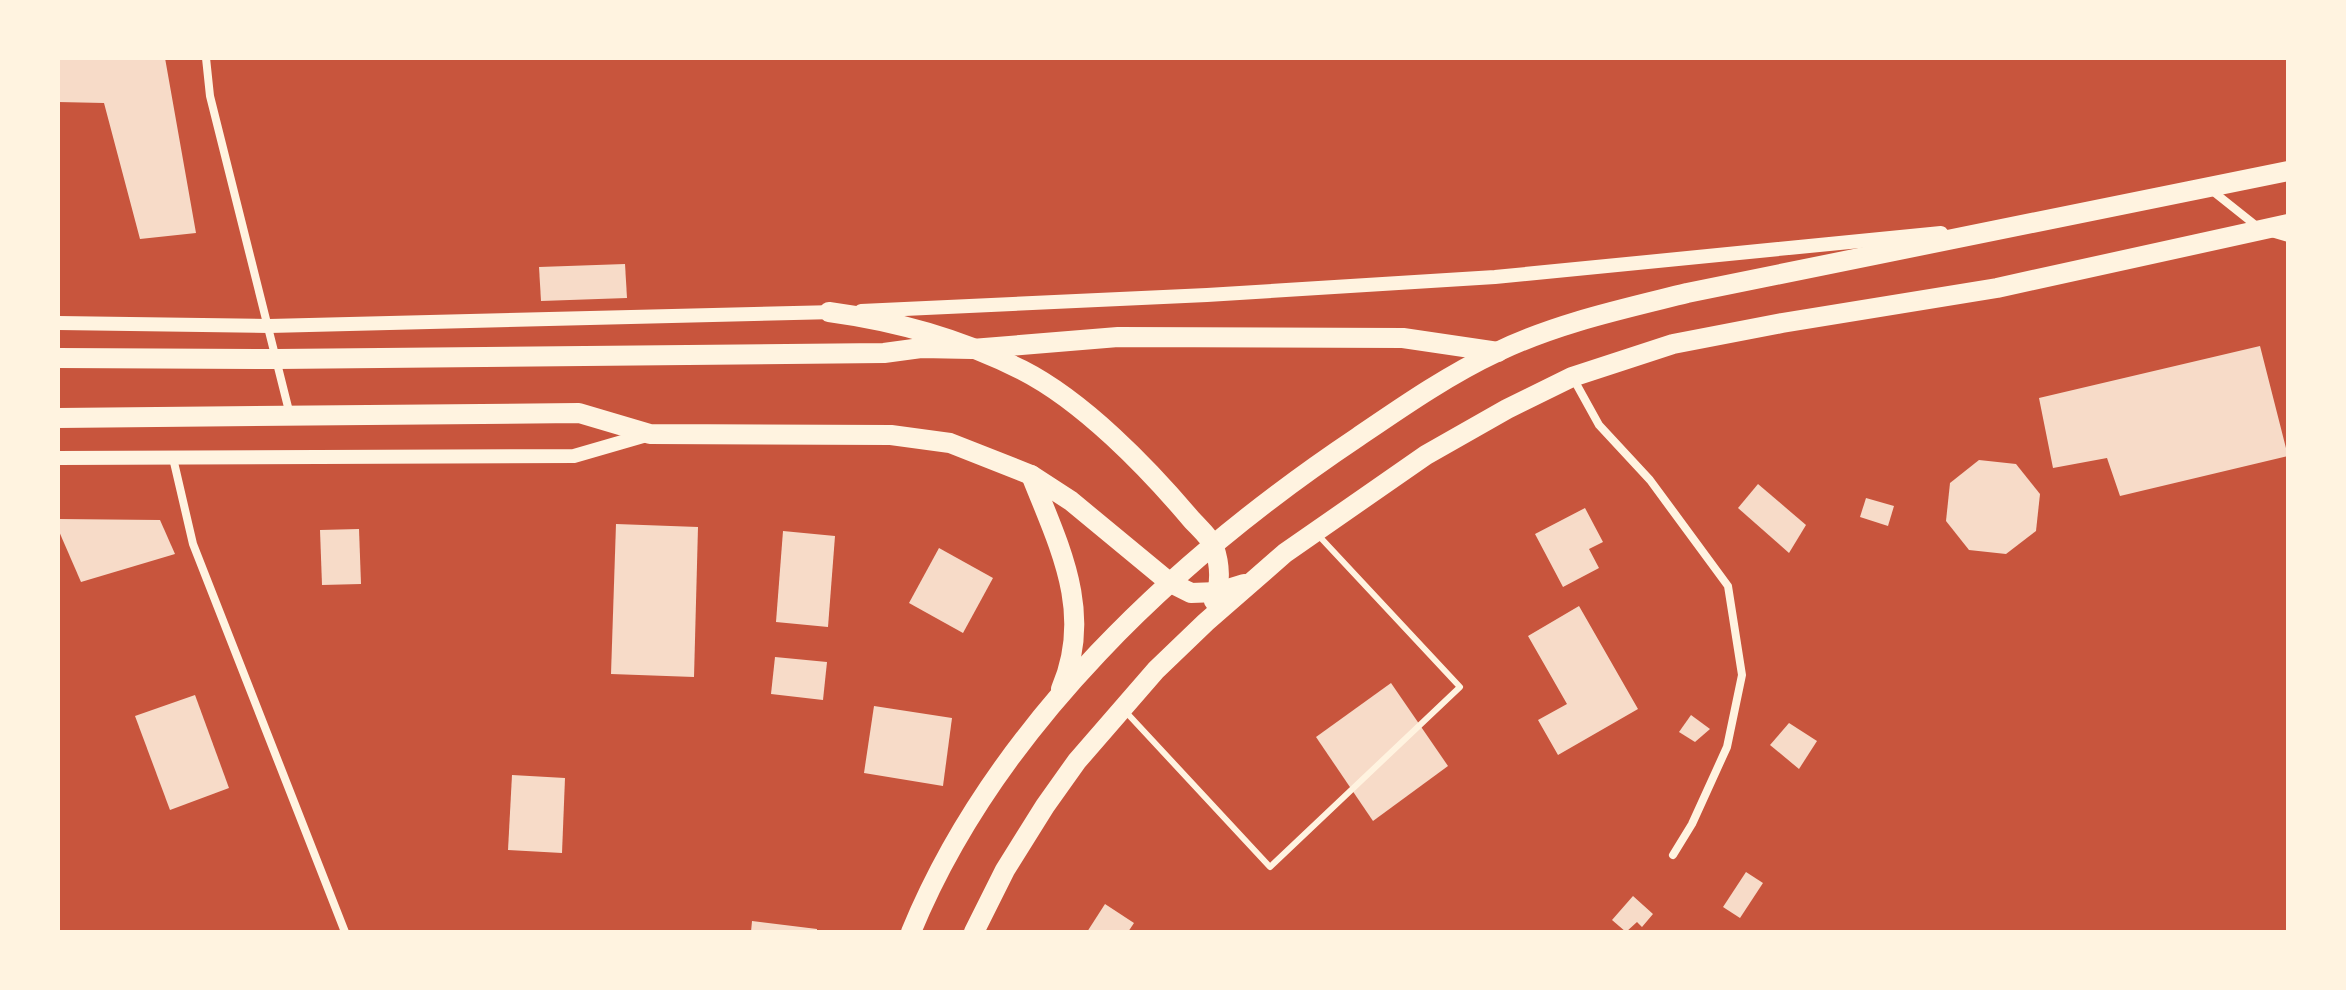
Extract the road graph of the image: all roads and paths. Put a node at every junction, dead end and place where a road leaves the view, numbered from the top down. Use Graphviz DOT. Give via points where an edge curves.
graph roads {
  1 [pos="206,58"];
  2 [pos="2288,171"];
  3 [pos="2209,189"];
  4 [pos="2288,224"];
  5 [pos="2017,226"];
  6 [pos="2263,230"];
  7 [pos="2288,238"];
  8 [pos="829,312"];
  9 [pos="58,323"];
  10 [pos="269,326"];
  11 [pos="972,349"];
  12 [pos="1498,352"];
  13 [pos="58,358"];
  14 [pos="277,359"];
  15 [pos="1572,377"];
  16 [pos="290,416"];
  17 [pos="58,418"];
  18 [pos="650,434"];
  19 [pos="58,458"];
  20 [pos="173,458"];
  21 [pos="1031,475"];
  22 [pos="1315,532"];
  23 [pos="1213,545"];
  24 [pos="1254,580"];
  25 [pos="1169,582"];
  26 [pos="1218,592"];
  27 [pos="1206,622"];
  28 [pos="1123,709"];
  29 [pos="1044,716"];
  30 [pos="1673,855"];
  31 [pos="345,932"];
  32 [pos="911,932"];
  33 [pos="974,932"];
  1 -- 10 [label="street" via="210,96"];
  2 -- 3 [label="main road"];
  3 -- 5 [label="main road"];
  3 -- 6 [label="street"];
  4 -- 6 [label="main road"];
  5 -- 8 [label="street" via="1495,277"];
  5 -- 12 [label="main road" via="1687,293 1593,316"];
  6 -- 7 [label="street"];
  6 -- 15 [label="main road" via="1997,288 1673,344"];
  8 -- 10 [label="street"];
  8 -- 11 [label="main road" via="925,331"];
  9 -- 10 [label="street"];
  10 -- 14 [label="street"];
  11 -- 12 [label="main road" via="1118,337 1403,338"];
  11 -- 14 [label="main road"];
  11 -- 23 [label="main road" via="1023,370 1067,400 1119,443"];
  12 -- 23 [label="main road" via="1329,456"];
  13 -- 14 [label="main road"];
  14 -- 16 [label="street"];
  15 -- 22 [label="main road" via="1426,455"];
  15 -- 30 [label="street" via="1599,425 1650,480 1728,586 1742,675 1727,747"];
  16 -- 17 [label="main road"];
  16 -- 18 [label="main road" via="579,413"];
  18 -- 20 [label="street" via="574,456"];
  18 -- 21 [label="main road" via="891,435 950,443"];
  19 -- 20 [label="street"];
  20 -- 31 [label="street" via="193,544"];
  21 -- 25 [label="main road"];
  21 -- 29 [label="main road" via="1075,602 1068,672"];
  22 -- 24 [label="main road"];
  22 -- 28 [label="lane" via="1460,687 1270,867"];
  23 -- 25 [label="main road"];
  23 -- 26 [label="main road"];
  24 -- 26 [label="main road"];
  24 -- 27 [label="main road"];
  25 -- 26 [label="main road" via="1191,593"];
  25 -- 29 [label="main road"];
  26 -- 27 [label="main road"];
  27 -- 28 [label="main road"];
  28 -- 33 [label="main road" via="1045,806"];
  29 -- 32 [label="main road" via="982,801"];
}
